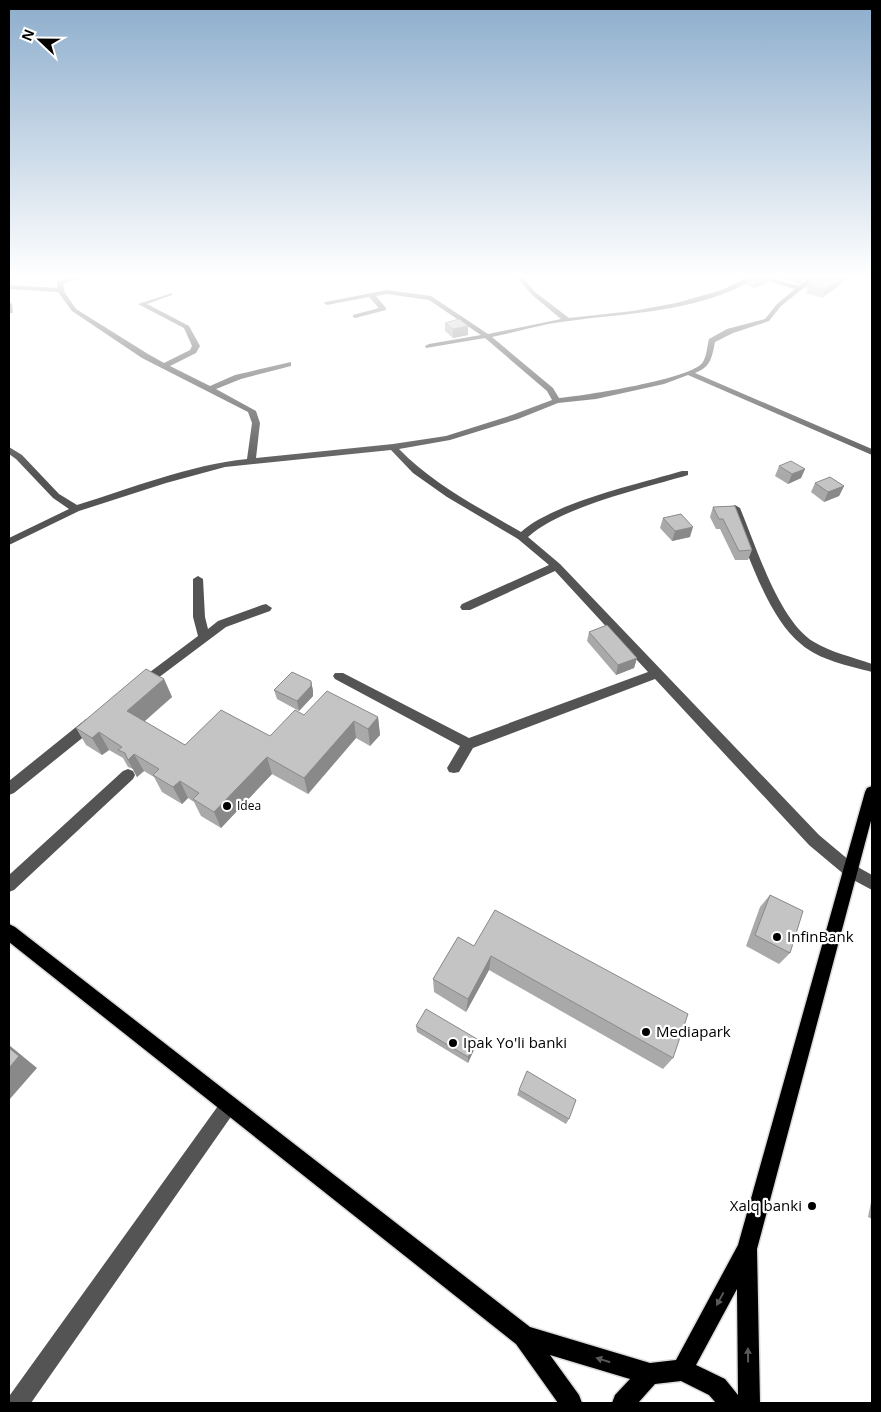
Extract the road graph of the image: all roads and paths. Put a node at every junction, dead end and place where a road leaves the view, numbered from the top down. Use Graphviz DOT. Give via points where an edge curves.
graph roads {
  1 [pos="126,344"];
  2 [pos="195,344"];
  3 [pos="442,344"];
  4 [pos="496,344"];
  5 [pos="711,344"];
  6 [pos="430,346"];
  7 [pos="288,364"];
  8 [pos="164,366"];
  9 [pos="690,373"];
  10 [pos="210,390"];
  11 [pos="557,401"];
  12 [pos="393,447"];
  13 [pos="9,450"];
  14 [pos="872,452"];
  15 [pos="251,461"];
  16 [pos="685,473"];
  17 [pos="735,508"];
  18 [pos="76,510"];
  19 [pos="522,538"];
  20 [pos="9,542"];
  21 [pos="556,566"];
  22 [pos="198,579"];
  23 [pos="466,607"];
  24 [pos="266,608"];
  25 [pos="204,638"];
  26 [pos="872,668"];
  27 [pos="657,673"];
  28 [pos="339,676"];
  29 [pos="135,689"];
  30 [pos="97,718"];
  31 [pos="468,744"];
  32 [pos="454,768"];
  33 [pos="128,775"];
  34 [pos="9,789"];
  35 [pos="872,792"];
  36 [pos="851,871"];
  37 [pos="872,883"];
  38 [pos="9,885"];
  39 [pos="9,932"];
  40 [pos="229,1105"];
  41 [pos="747,1249"];
  42 [pos="524,1336"];
  43 [pos="682,1370"];
  44 [pos="650,1374"];
  45 [pos="18,1403"];
  46 [pos="571,1403"];
  47 [pos="623,1403"];
  48 [pos="730,1403"];
  49 [pos="749,1403"];
  1 -- 8 [label="street"];
  2 -- 8 [label="street" via="193,351"];
  3 -- 6 [label="street"];
  4 -- 11 [label="street" via="550,390"];
  5 -- 9 [label="street" via="707,362"];
  7 -- 10 [label="street" via="238,377"];
  8 -- 10 [label="street"];
  9 -- 11 [label="street" via="596,397"];
  9 -- 14 [label="street"];
  10 -- 15 [label="street" via="252,411 256,423"];
  11 -- 12 [label="street" via="447,438"];
  12 -- 15 [label="street"];
  12 -- 19 [label="street" via="416,471 450,495"];
  13 -- 18 [label="street" via="20,457 56,496"];
  15 -- 18 [label="street" via="162,480"];
  16 -- 19 [label="street" via="588,502 536,525"];
  17 -- 26 [label="street" via="767,584 790,626 804,642"];
  18 -- 20 [label="street"];
  19 -- 21 [label="street"];
  21 -- 23 [label="street"];
  21 -- 27 [label="street"];
  22 -- 25 [label="street" via="199,617"];
  24 -- 25 [label="street" via="222,624"];
  25 -- 29 [label="street"];
  27 -- 31 [label="street"];
  27 -- 36 [label="street" via="814,840"];
  28 -- 31 [label="street"];
  30 -- 34 [label="street"];
  31 -- 32 [label="street"];
  33 -- 38 [label="street"];
  35 -- 36 [label="main road"];
  36 -- 37 [label="street"];
  36 -- 41 [label="main road"];
  39 -- 40 [label="main road"];
  40 -- 42 [label="main road"];
  40 -- 45 [label="street"];
  41 -- 43 [label="main road, one-way"];
  49 -- 41 [label="main road, one-way"];
  44 -- 42 [label="main road, one-way"];
  42 -- 46 [label="main road"];
  43 -- 44 [label="main road"];
  43 -- 48 [label="main road" via="717,1387"];
  44 -- 47 [label="main road"];
}
